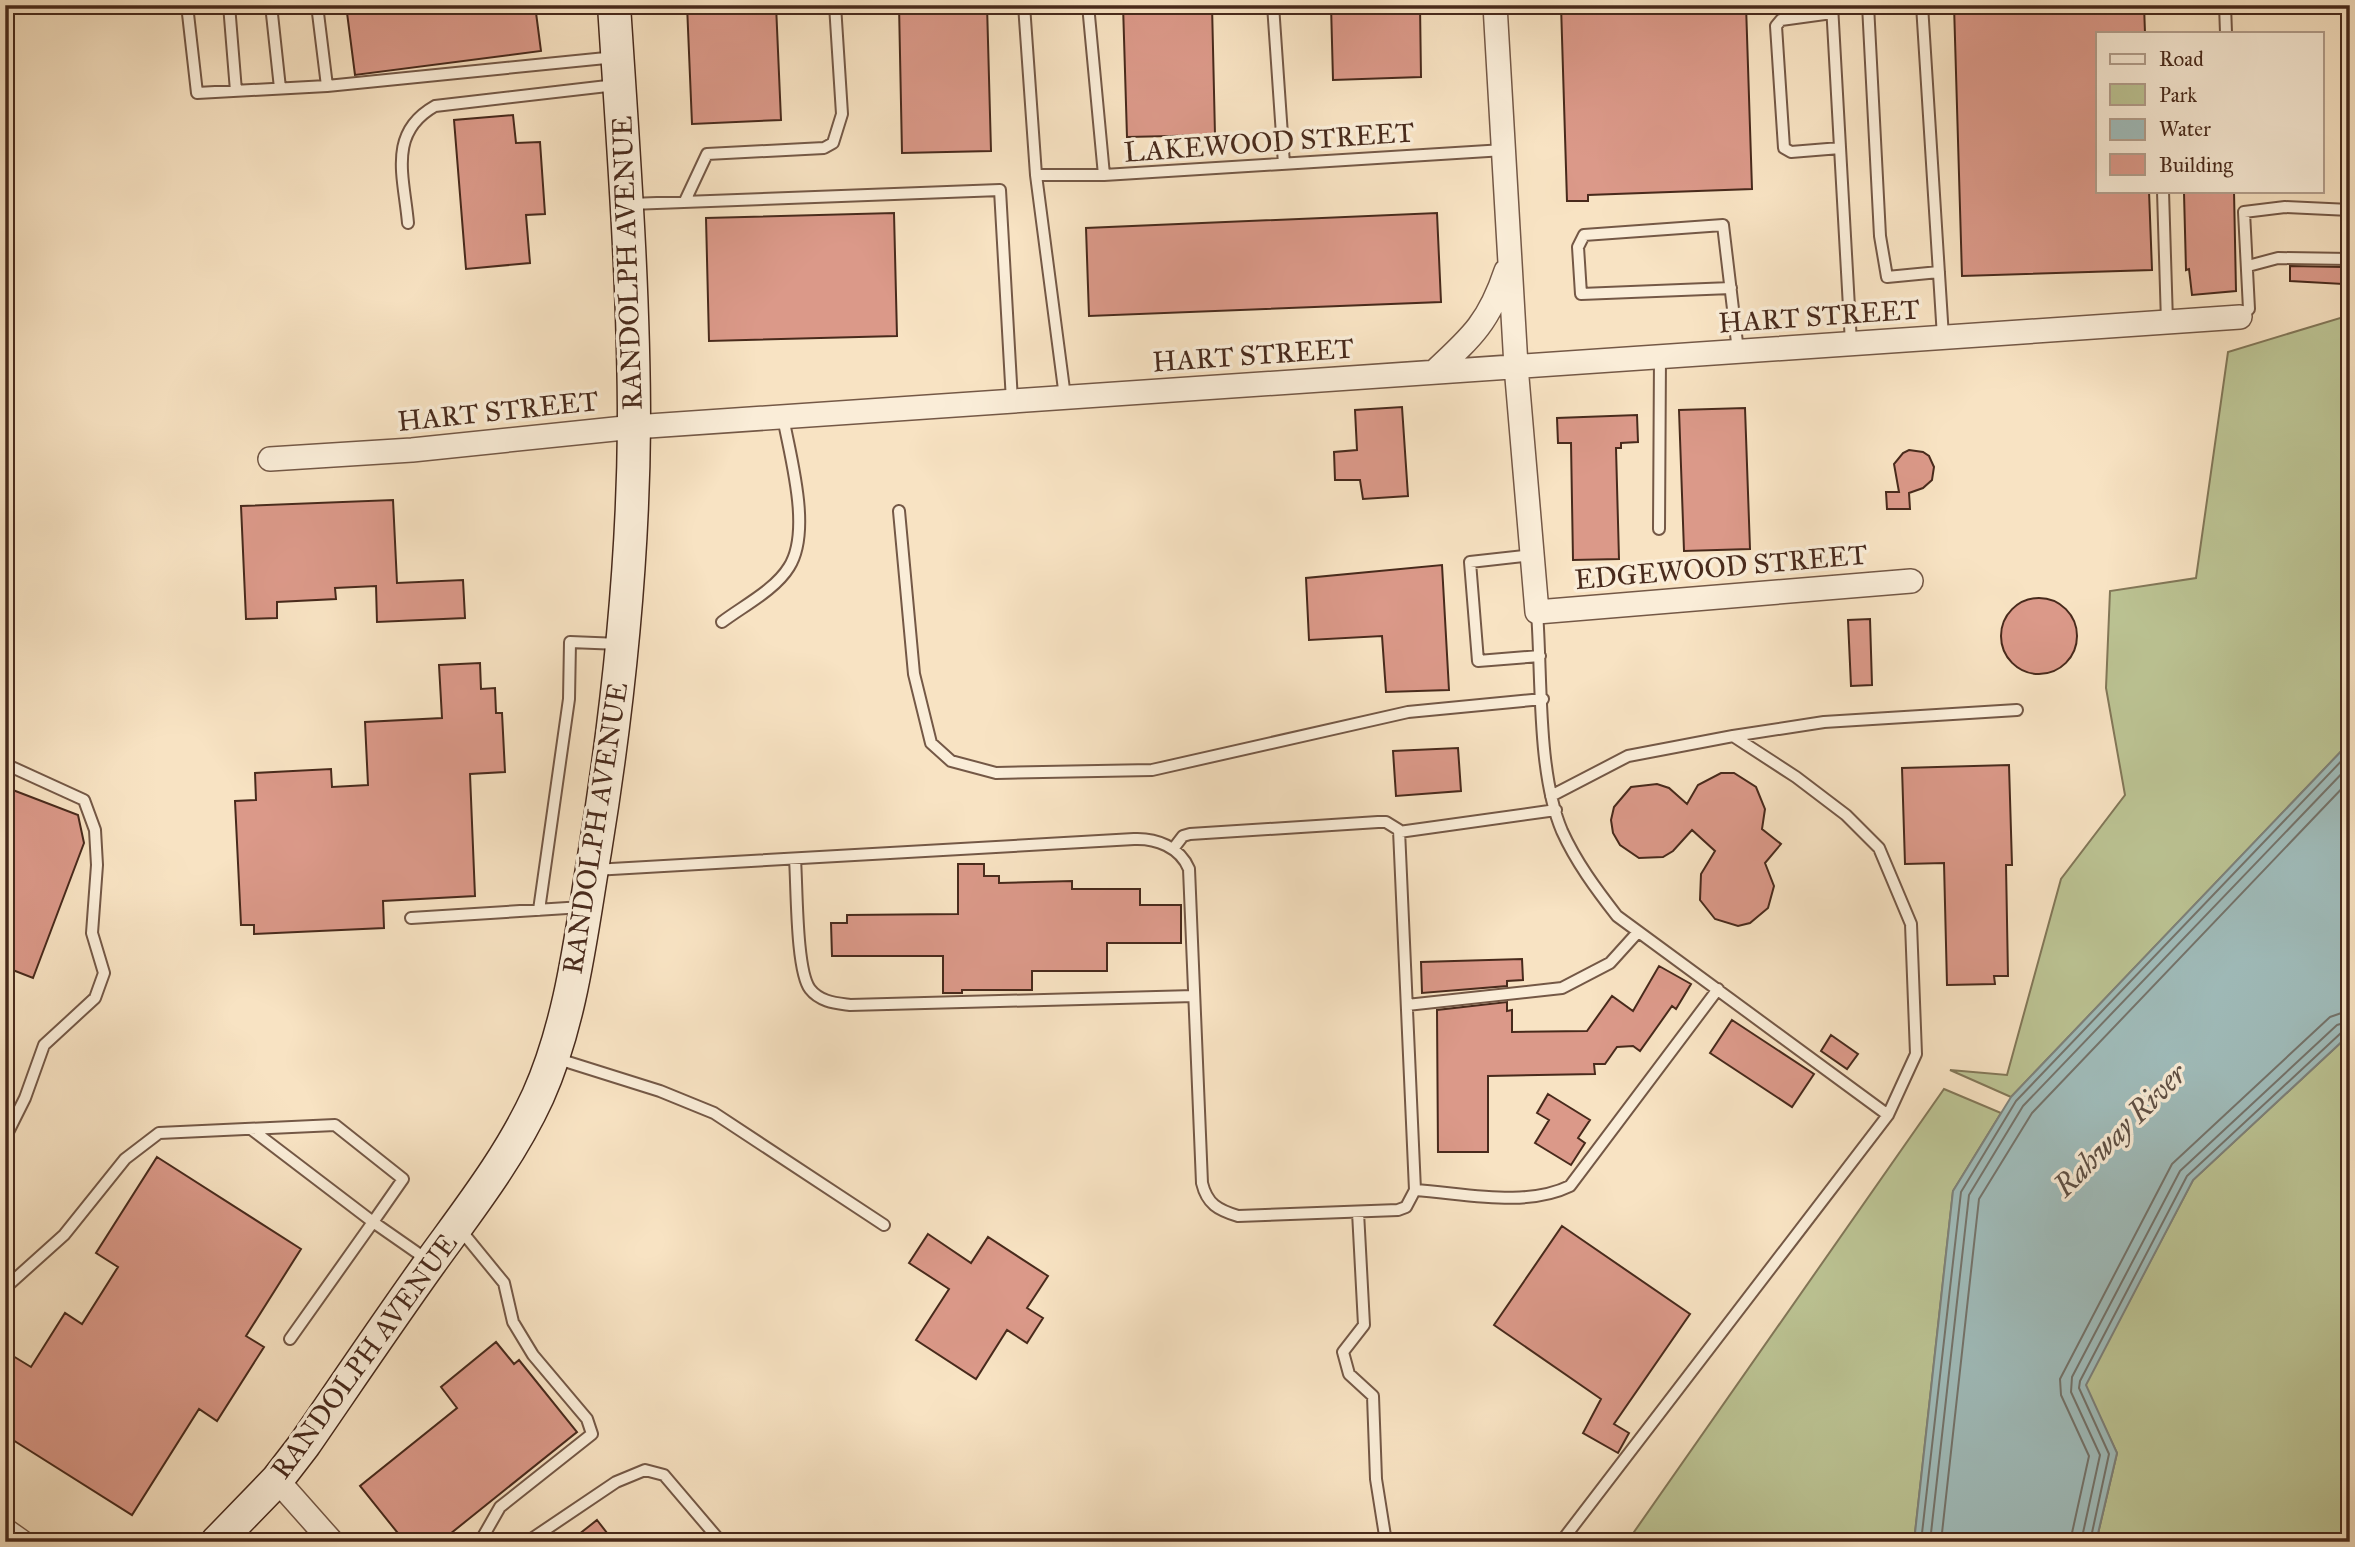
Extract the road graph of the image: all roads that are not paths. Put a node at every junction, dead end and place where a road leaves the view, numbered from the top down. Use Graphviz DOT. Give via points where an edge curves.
graph roads {
  1 [pos="187,5"];
  2 [pos="229,5"];
  3 [pos="271,5"];
  4 [pos="317,5"];
  5 [pos="614,5"];
  6 [pos="835,5"];
  7 [pos="1024,5"];
  8 [pos="1088,5"];
  9 [pos="1273,5"];
  10 [pos="1494,5"];
  11 [pos="1868,5"];
  12 [pos="1922,5"];
  13 [pos="2225,5"];
  14 [pos="1832,9"];
  15 [pos="2226,32"];
  16 [pos="618,71"];
  17 [pos="327,86"];
  18 [pos="280,88"];
  19 [pos="236,91"];
  20 [pos="1840,148"];
  21 [pos="1504,150"];
  22 [pos="1284,164"];
  23 [pos="1037,175"];
  24 [pos="1104,175"];
  25 [pos="2163,192"];
  26 [pos="685,201"];
  27 [pos="627,204"];
  28 [pos="2350,210"];
  29 [pos="408,223"];
  30 [pos="1511,257"];
  31 [pos="2350,259"];
  32 [pos="2248,266"];
  33 [pos="1939,272"];
  34 [pos="1731,288"];
  35 [pos="2240,317"];
  36 [pos="2167,322"];
  37 [pos="1943,337"];
  38 [pos="1851,343"];
  39 [pos="1738,351"];
  40 [pos="1660,356"];
  41 [pos="1516,366"];
  42 [pos="1434,372"];
  43 [pos="1065,397"];
  44 [pos="1012,401"];
  45 [pos="783,417"];
  46 [pos="634,427"];
  47 [pos="270,459"];
  48 [pos="899,511"];
  49 [pos="1658,529"];
  50 [pos="5,537"];
  51 [pos="1533,555"];
  52 [pos="8,562"];
  53 [pos="1911,581"];
  54 [pos="1537,612"];
  55 [pos="722,622"];
  56 [pos="623,644"];
  57 [pos="1540,656"];
  58 [pos="1543,699"];
  59 [pos="2017,710"];
  60 [pos="1733,736"];
  61 [pos="5,764"];
  62 [pos="1551,796"];
  63 [pos="1556,810"];
  64 [pos="1399,832"];
  65 [pos="1173,849"];
  66 [pos="795,859"];
  67 [pos="592,870"];
  68 [pos="585,907"];
  69 [pos="539,910"];
  70 [pos="411,918"];
  71 [pos="1639,932"];
  72 [pos="1718,989"];
  73 [pos="1195,996"];
  74 [pos="1407,1005"];
  75 [pos="553,1057"];
  76 [pos="1888,1115"];
  77 [pos="251,1129"];
  78 [pos="5,1138"];
  79 [pos="1415,1190"];
  80 [pos="1359,1212"];
  81 [pos="373,1222"];
  82 [pos="884,1225"];
  83 [pos="457,1226"];
  84 [pos="431,1262"];
  85 [pos="5,1288"];
  86 [pos="290,1339"];
  87 [pos="277,1480"];
  88 [pos="5,1530"];
  89 [pos="22,1542"];
  90 [pos="217,1542"];
  91 [pos="332,1542"];
  92 [pos="480,1542"];
  93 [pos="527,1542"];
  94 [pos="721,1542"];
  95 [pos="1386,1542"];
  96 [pos="1561,1542"];
  1 -- 19 [label="lane" via="197,93"];
  2 -- 19 [label="lane"];
  3 -- 18 [label="lane"];
  4 -- 17 [label="lane"];
  5 -- 16 [label="main road, RANDOLPH AVENUE"];
  6 -- 26 [label="lane" via="842,114 833,143 824,148 708,154"];
  7 -- 23 [label="lane"];
  8 -- 24 [label="lane"];
  9 -- 22 [label="lane"];
  10 -- 21 [label="street"];
  11 -- 33 [label="lane" via="1880,236 1887,277"];
  12 -- 33 [label="lane"];
  13 -- 15 [label="lane"];
  14 -- 20 [label="lane"];
  14 -- 20 [label="lane" via="1781,20 1776,26 1784,148 1791,152"];
  16 -- 17 [label="lane"];
  16 -- 27 [label="main road, RANDOLPH AVENUE"];
  16 -- 29 [label="lane" via="435,106 424,112 409,129 401,150"];
  17 -- 18 [label="lane"];
  18 -- 19 [label="lane"];
  20 -- 38 [label="lane"];
  21 -- 22 [label="lane, LAKEWOOD STREET"];
  21 -- 30 [label="street"];
  22 -- 24 [label="lane, LAKEWOOD STREET"];
  23 -- 24 [label="lane, LAKEWOOD STREET"];
  23 -- 43 [label="lane"];
  25 -- 36 [label="lane"];
  26 -- 27 [label="lane"];
  26 -- 44 [label="lane" via="1000,190"];
  27 -- 46 [label="main road, RANDOLPH AVENUE"];
  28 -- 32 [label="lane" via="2285,207 2244,212"];
  30 -- 41 [label="street"];
  30 -- 42 [label="street" via="1494,306 1469,339"];
  31 -- 32 [label="lane" via="2278,258"];
  32 -- 35 [label="lane" via="2249,309"];
  33 -- 37 [label="lane"];
  34 -- 34 [label="lane" via="1724,225 1584,235 1578,247 1581,294"];
  34 -- 39 [label="lane"];
  35 -- 36 [label="street, HART STREET"];
  36 -- 37 [label="street, HART STREET"];
  37 -- 38 [label="street, HART STREET"];
  38 -- 39 [label="street, HART STREET"];
  39 -- 40 [label="street, HART STREET"];
  40 -- 41 [label="street, HART STREET"];
  40 -- 49 [label="lane"];
  41 -- 42 [label="street, HART STREET"];
  41 -- 51 [label="street"];
  42 -- 43 [label="street, HART STREET"];
  43 -- 44 [label="street, HART STREET"];
  44 -- 45 [label="street, HART STREET"];
  45 -- 46 [label="street, HART STREET"];
  45 -- 55 [label="lane" via="800,521 795,549 789,567"];
  46 -- 47 [label="street, HART STREET"];
  46 -- 56 [label="main road, RANDOLPH AVENUE"];
  48 -- 58 [label="lane" via="914,674 931,743 951,761 996,773 1152,769 1408,712"];
  50 -- 52 [label="lane"];
  51 -- 54 [label="street"];
  51 -- 57 [label="lane" via="1470,562 1478,660"];
  53 -- 54 [label="street, EDGEWOOD STREET"];
  54 -- 57 [label="lane"];
  56 -- 67 [label="main road, RANDOLPH AVENUE"];
  56 -- 69 [label="lane" via="570,642 569,699"];
  57 -- 58 [label="lane"];
  58 -- 62 [label="lane"];
  59 -- 60 [label="lane" via="1824,722"];
  60 -- 62 [label="lane" via="1628,756"];
  60 -- 76 [label="lane" via="1846,815 1879,848 1911,924 1916,1054"];
  61 -- 78 [label="lane" via="84,800 96,830 92,933 104,973 95,998 44,1045"];
  62 -- 63 [label="lane"];
  63 -- 64 [label="lane"];
  63 -- 71 [label="lane" via="1587,878 1617,916"];
  64 -- 65 [label="lane" via="1386,822 1190,834 1182,836"];
  64 -- 74 [label="lane"];
  65 -- 66 [label="lane" via="1157,841 1134,839"];
  65 -- 73 [label="lane" via="1189,869"];
  66 -- 67 [label="lane"];
  66 -- 73 [label="lane" via="802,972 811,991 825,1000 850,1005"];
  67 -- 68 [label="main road, RANDOLPH AVENUE"];
  68 -- 69 [label="lane"];
  68 -- 75 [label="main road, RANDOLPH AVENUE"];
  69 -- 70 [label="lane"];
  71 -- 72 [label="lane"];
  71 -- 74 [label="lane" via="1610,963 1562,988"];
  72 -- 76 [label="lane"];
  72 -- 79 [label="lane" via="1570,1186 1552,1195 1530,1197"];
  73 -- 80 [label="lane" via="1202,1183 1211,1204 1238,1216"];
  74 -- 79 [label="lane"];
  75 -- 82 [label="lane" via="714,1113"];
  75 -- 83 [label="main road, RANDOLPH AVENUE" via="519,1133"];
  76 -- 96 [label="lane"];
  77 -- 81 [label="lane"];
  77 -- 81 [label="lane" via="335,1125 403,1179"];
  77 -- 85 [label="lane" via="159,1133 125,1159 64,1235"];
  79 -- 80 [label="lane" via="1406,1207"];
  80 -- 95 [label="lane" via="1364,1325 1343,1352 1349,1374 1373,1396 1376,1479"];
  81 -- 84 [label="lane"];
  81 -- 86 [label="lane"];
  83 -- 84 [label="main road, RANDOLPH AVENUE"];
  83 -- 92 [label="lane" via="505,1283 513,1322 533,1355 587,1419 592,1434 500,1507"];
  84 -- 87 [label="main road, RANDOLPH AVENUE"];
  87 -- 90 [label="main road, RANDOLPH AVENUE"];
  87 -- 91 [label="street"];
  88 -- 89 [label="street"];
  93 -- 94 [label="lane" via="616,1482 645,1469 664,1475"];
}
